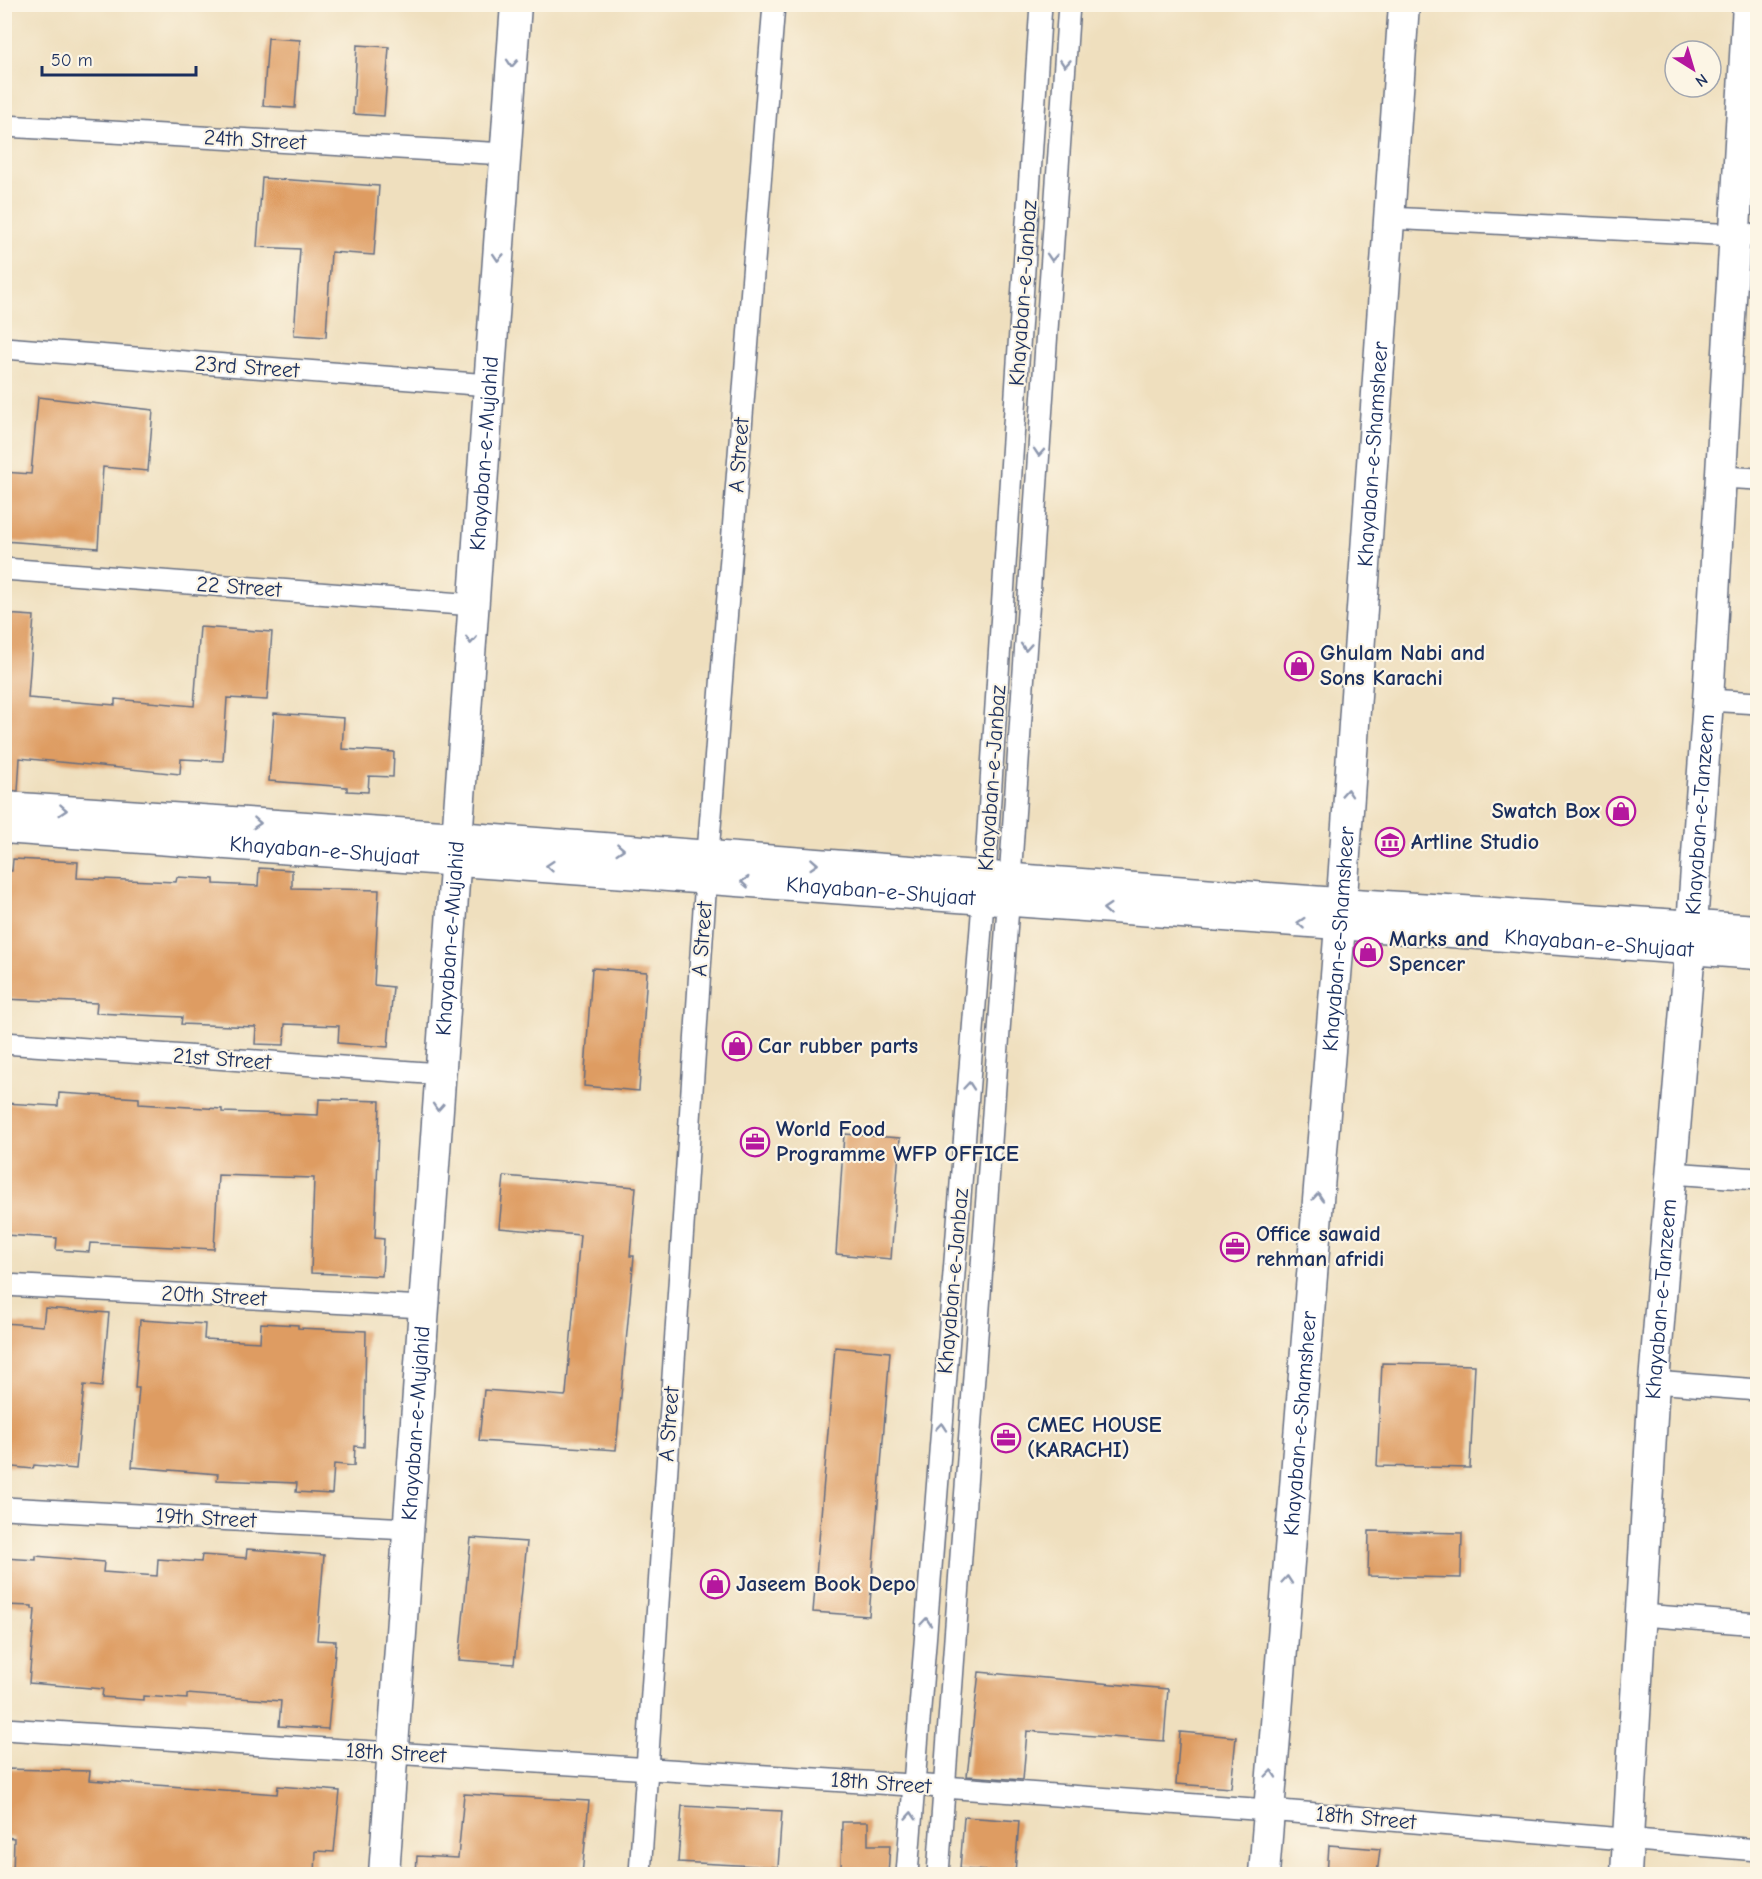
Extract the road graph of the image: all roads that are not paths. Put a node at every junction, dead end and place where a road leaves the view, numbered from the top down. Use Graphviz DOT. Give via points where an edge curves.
graph roads {
  1 [pos="516,4"];
  2 [pos="774,4"];
  3 [pos="1041,4"];
  4 [pos="1069,4"];
  5 [pos="1404,4"];
  6 [pos="1748,4"];
  7 [pos="4,126"];
  8 [pos="506,154"];
  9 [pos="1388,218"];
  10 [pos="1746,235"];
  11 [pos="4,348"];
  12 [pos="489,385"];
  13 [pos="1721,477"];
  14 [pos="1758,479"];
  15 [pos="4,569"];
  16 [pos="474,605"];
  17 [pos="1708,700"];
  18 [pos="1758,703"];
  19 [pos="4,807"];
  20 [pos="4,828"];
  21 [pos="456,848"];
  22 [pos="706,867"];
  23 [pos="997,890"];
  24 [pos="1340,914"];
  25 [pos="1758,930"];
  26 [pos="1691,937"];
  27 [pos="1758,954"];
  28 [pos="4,1043"];
  29 [pos="440,1074"];
  30 [pos="1671,1173"];
  31 [pos="1758,1179"];
  32 [pos="4,1285"];
  33 [pos="424,1307"];
  34 [pos="1654,1382"];
  35 [pos="1758,1390"];
  36 [pos="4,1508"];
  37 [pos="408,1529"];
  38 [pos="1642,1615"];
  39 [pos="1758,1624"];
  40 [pos="4,1729"];
  41 [pos="392,1753"];
  42 [pos="647,1768"];
  43 [pos="913,1785"];
  44 [pos="944,1787"];
  45 [pos="1268,1810"];
  46 [pos="1629,1839"];
  47 [pos="1758,1850"];
  48 [pos="384,1875"];
  49 [pos="640,1875"];
  50 [pos="907,1875"];
  51 [pos="938,1875"];
  52 [pos="1264,1875"];
  53 [pos="1626,1875"];
  1 -- 8 [label="main road, Khayaban-e-Mujahid, one-way"];
  2 -- 22 [label="street, A Street"];
  3 -- 23 [label="street, Khayaban-e-Janbaz"];
  4 -- 23 [label="street, Khayaban-e-Janbaz, one-way"];
  5 -- 9 [label="main road, Khayaban-e-Shamsheer"];
  6 -- 10 [label="main road, Khayaban-e-Tanzeem"];
  7 -- 8 [label="street, 24th Street"];
  8 -- 12 [label="main road, Khayaban-e-Mujahid, one-way"];
  9 -- 10 [label="street"];
  24 -- 9 [label="main road, Khayaban-e-Shamsheer, one-way"];
  10 -- 13 [label="main road, Khayaban-e-Tanzeem"];
  11 -- 12 [label="street, 23rd Street"];
  12 -- 16 [label="main road, Khayaban-e-Mujahid"];
  13 -- 14 [label="street"];
  13 -- 17 [label="main road, Khayaban-e-Tanzeem"];
  15 -- 16 [label="street, 22 Street"];
  16 -- 21 [label="main road, Khayaban-e-Mujahid, one-way"];
  17 -- 18 [label="street"];
  17 -- 26 [label="main road, Khayaban-e-Tanzeem"];
  19 -- 21 [label="main road, Khayaban-e-Shujaat, one-way"];
  20 -- 21 [label="main road, Khayaban-e-Shujaat"];
  21 -- 22 [label="main road, Khayaban-e-Shujaat"];
  21 -- 29 [label="main road, Khayaban-e-Mujahid"];
  22 -- 23 [label="main road, Khayaban-e-Shujaat"];
  22 -- 42 [label="street, A Street"];
  23 -- 24 [label="main road, Khayaban-e-Shujaat"];
  43 -- 23 [label="street, Khayaban-e-Janbaz, one-way"];
  23 -- 44 [label="street, Khayaban-e-Janbaz"];
  24 -- 26 [label="main road, Khayaban-e-Shujaat"];
  45 -- 24 [label="main road, Khayaban-e-Shamsheer, one-way"];
  25 -- 26 [label="main road, Khayaban-e-Shujaat"];
  26 -- 27 [label="main road, Khayaban-e-Shujaat"];
  26 -- 30 [label="main road, Khayaban-e-Tanzeem"];
  28 -- 29 [label="street, 21st Street"];
  29 -- 33 [label="main road, Khayaban-e-Mujahid, one-way"];
  30 -- 31 [label="street"];
  30 -- 34 [label="main road, Khayaban-e-Tanzeem"];
  32 -- 33 [label="street, 20th Street"];
  33 -- 37 [label="main road, Khayaban-e-Mujahid"];
  34 -- 35 [label="street"];
  34 -- 38 [label="main road, Khayaban-e-Tanzeem"];
  36 -- 37 [label="street, 19th Street"];
  37 -- 41 [label="main road, Khayaban-e-Mujahid"];
  38 -- 39 [label="street"];
  38 -- 46 [label="main road, Khayaban-e-Tanzeem"];
  40 -- 41 [label="street, 18th Street"];
  41 -- 42 [label="street, 18th Street"];
  41 -- 48 [label="main road, Khayaban-e-Mujahid"];
  42 -- 43 [label="street, 18th Street"];
  42 -- 49 [label="street, A Street"];
  43 -- 44 [label="street, 18th Street"];
  50 -- 43 [label="street, Khayaban-e-Janbaz, one-way"];
  44 -- 45 [label="street, 18th Street"];
  44 -- 51 [label="street, Khayaban-e-Janbaz"];
  45 -- 46 [label="street, 18th Street"];
  45 -- 52 [label="main road, Khayaban-e-Shamsheer"];
  46 -- 47 [label="street, 18th Street"];
  46 -- 53 [label="main road, Khayaban-e-Tanzeem"];
}
